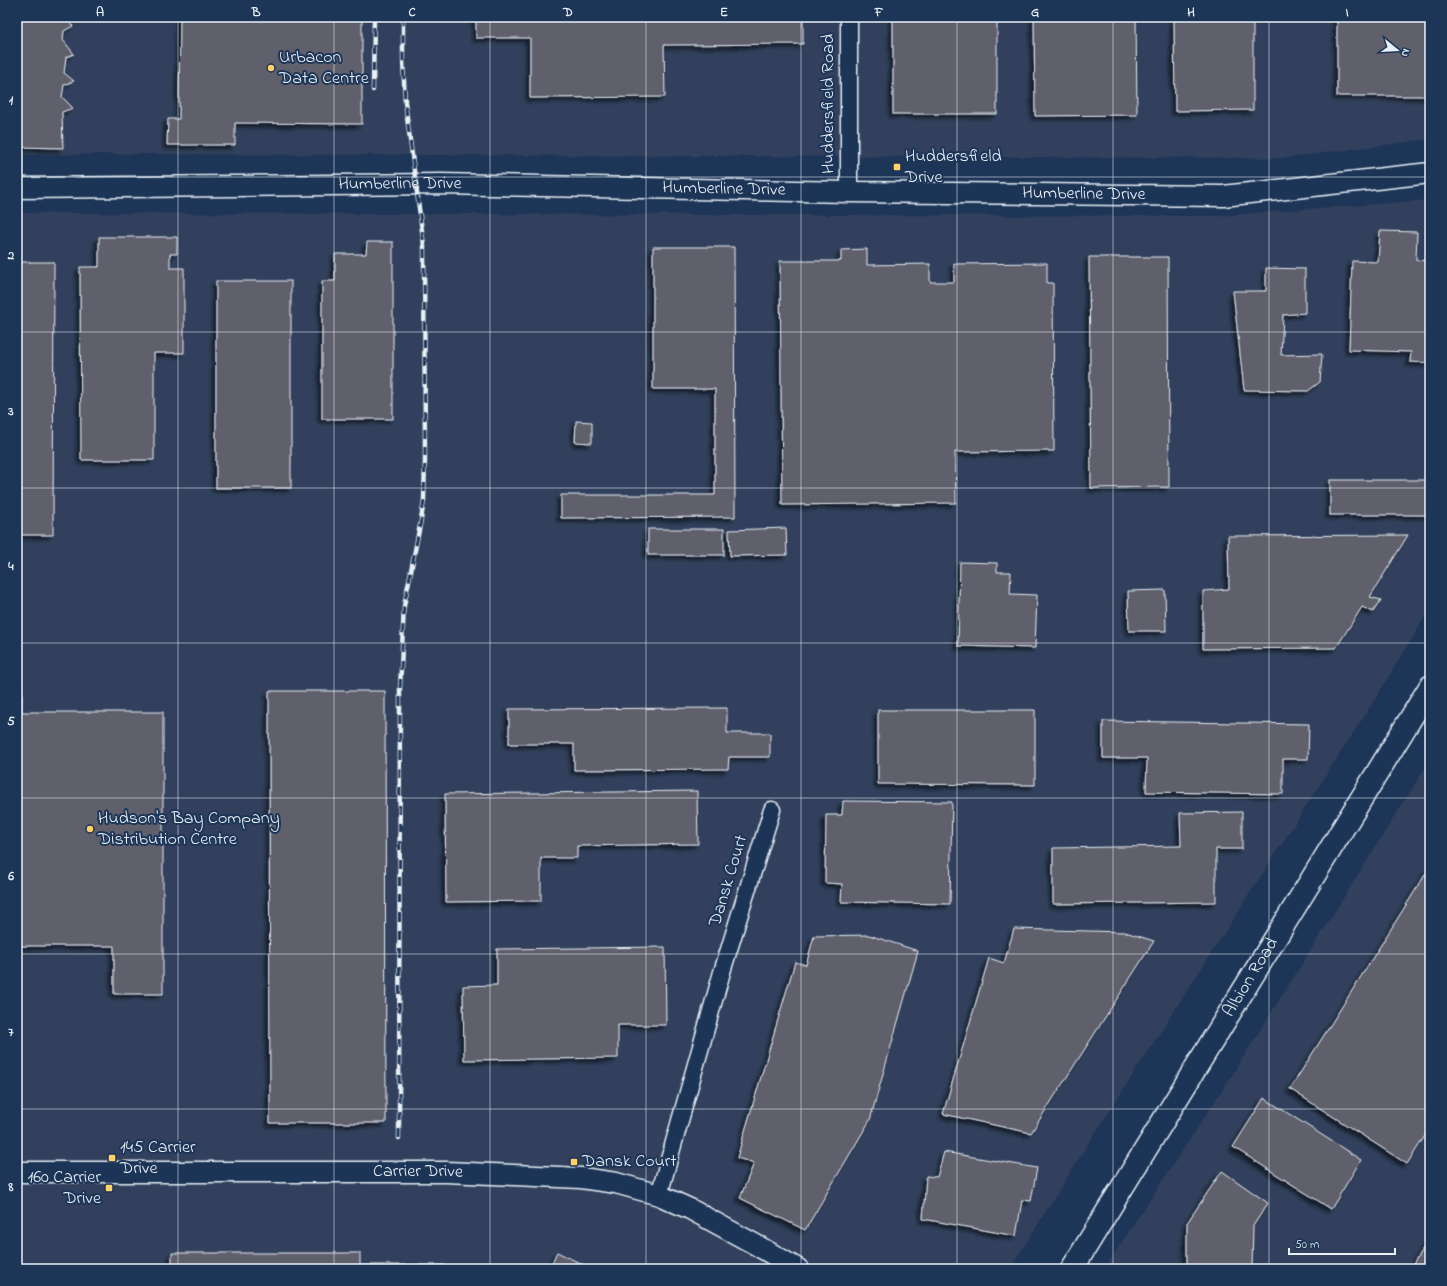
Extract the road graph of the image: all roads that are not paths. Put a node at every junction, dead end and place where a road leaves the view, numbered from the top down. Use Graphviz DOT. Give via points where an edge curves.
graph roads {
  1 [pos="849,17"];
  2 [pos="1430,173"];
  3 [pos="17,188"];
  4 [pos="849,192"];
  5 [pos="1430,687"];
  6 [pos="772,810"];
  7 [pos="17,1172"];
  8 [pos="659,1195"];
  9 [pos="798,1269"];
  10 [pos="1072,1269"];
  1 -- 4 [label="street, Huddersfield Road"];
  2 -- 4 [label="street, Humberline Drive" via="1223,196"];
  3 -- 4 [label="street, Humberline Drive" via="441,184"];
  5 -- 10 [label="main road, Albion Road"];
  6 -- 8 [label="street, Dansk Court" via="722,972"];
  7 -- 8 [label="street, Carrier Drive" via="452,1172 581,1178 616,1183"];
  8 -- 9 [label="street, Carrier Drive" via="690,1209"];
}
